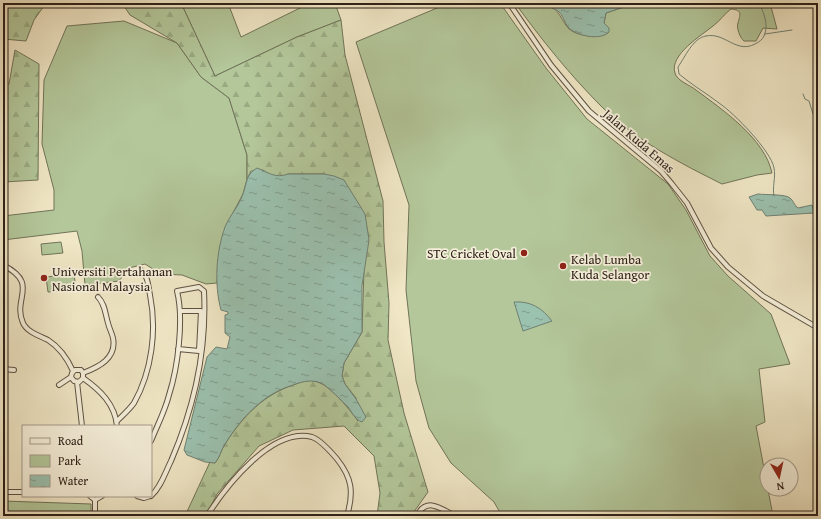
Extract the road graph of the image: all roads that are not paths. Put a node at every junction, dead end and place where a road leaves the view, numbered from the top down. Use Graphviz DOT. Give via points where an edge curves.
graph roads {
  1 [pos="509,3"];
  2 [pos="3,265"];
  3 [pos="141,270"];
  4 [pos="98,297"];
  5 [pos="181,311"];
  6 [pos="818,328"];
  7 [pos="178,349"];
  8 [pos="3,369"];
  9 [pos="14,370"];
  10 [pos="73,371"];
  11 [pos="83,375"];
  12 [pos="71,377"];
  13 [pos="76,382"];
  14 [pos="59,385"];
  15 [pos="117,424"];
  16 [pos="82,425"];
  17 [pos="152,439"];
  18 [pos="3,492"];
  19 [pos="22,492"];
  20 [pos="152,495"];
  21 [pos="91,497"];
  22 [pos="100,497"];
  23 [pos="95,500"];
  24 [pos="95,516"];
  25 [pos="207,516"];
  26 [pos="347,516"];
  27 [pos="417,516"];
  28 [pos="455,516"];
  1 -- 6 [label="street, Jalan Kuda Emas" via="551,64 590,111 661,171 672,184 687,203 712,248 728,267 763,296"];
  2 -- 10 [label="street" via="20,276 23,324 56,347"];
  3 -- 15 [label="street" via="146,274 152,303 154,331 151,352 134,403"];
  4 -- 11 [label="street" via="104,307 113,347 108,358"];
  5 -- 7 [label="street"];
  5 -- 7 [label="street" via="201,311 198,351"];
  5 -- 20 [label="street" via="177,291 202,288 205,298 201,356 187,421 166,473"];
  7 -- 17 [label="street" via="170,395"];
  8 -- 9 [label="street"];
  10 -- 11 [label="street" via="79,370"];
  10 -- 12 [label="street"];
  11 -- 13 [label="street"];
  11 -- 15 [label="street" via="112,407"];
  12 -- 13 [label="street"];
  12 -- 14 [label="street"];
  13 -- 16 [label="street"];
  18 -- 19 [label="street"];
  21 -- 23 [label="street"];
  22 -- 23 [label="street"];
  23 -- 24 [label="street"];
  25 -- 26 [label="street" via="220,496 242,471 276,442 297,436 313,437 329,450 347,472 351,489"];
  27 -- 28 [label="street" via="426,505 435,505"];
}
